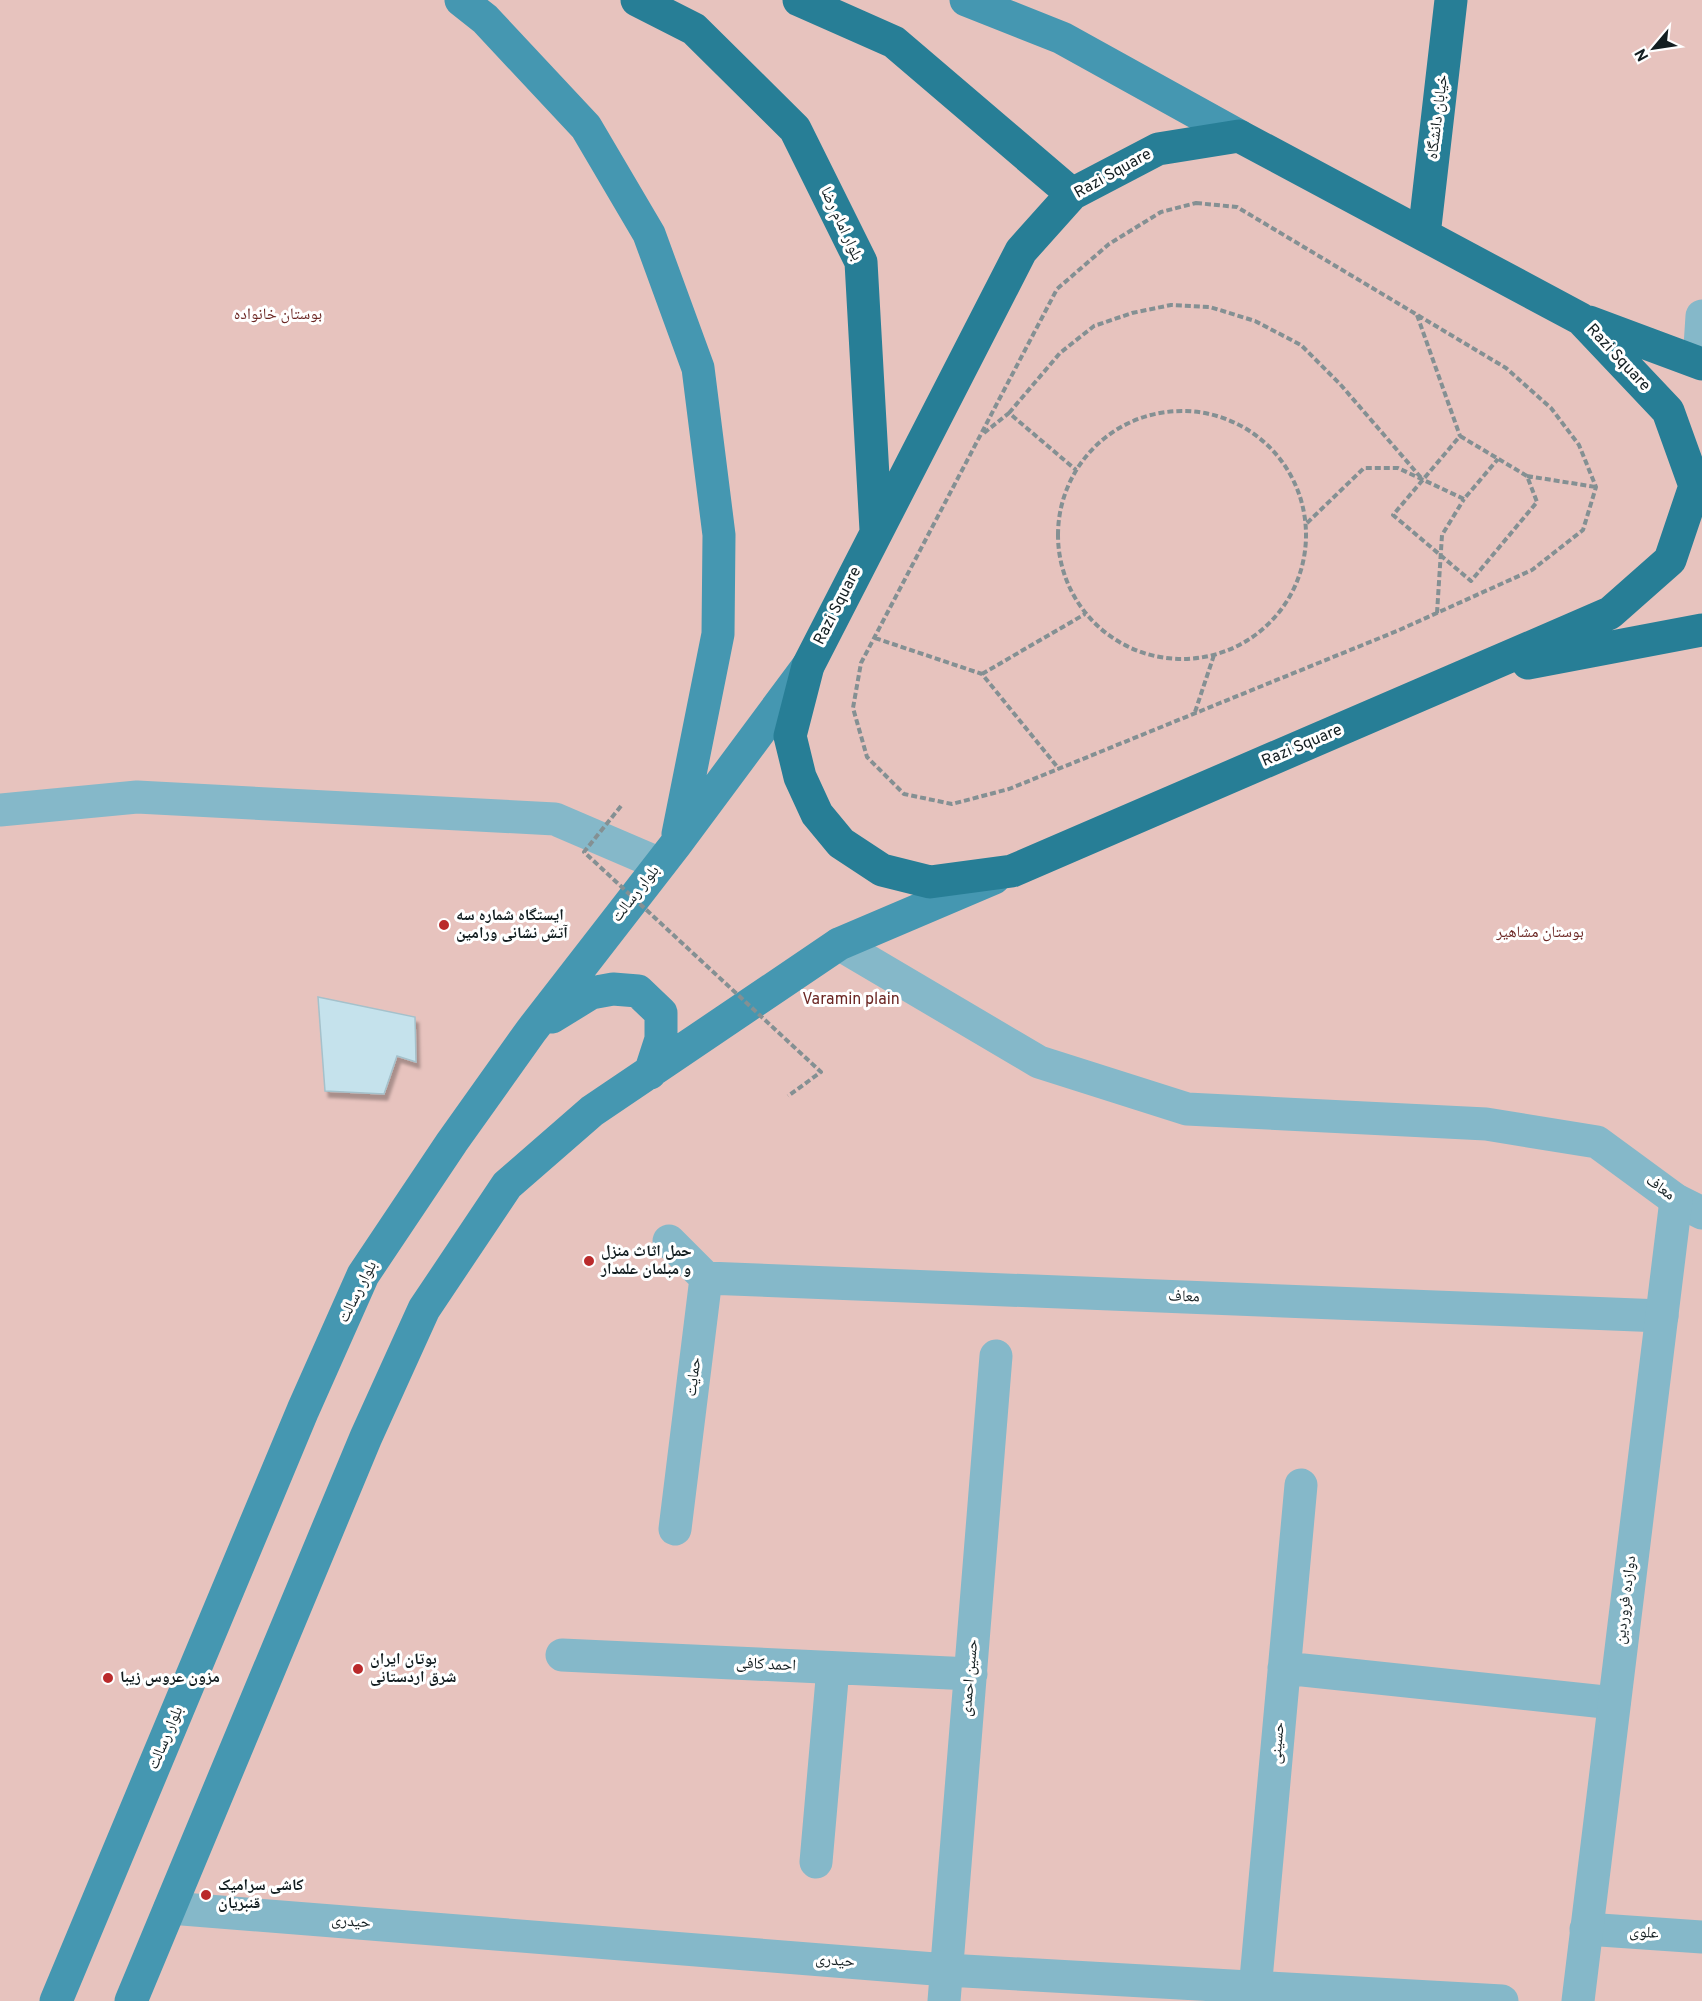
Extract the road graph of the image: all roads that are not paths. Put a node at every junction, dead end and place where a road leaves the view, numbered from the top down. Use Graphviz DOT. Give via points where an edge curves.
graph roads {
  1 [pos="461,0"];
  2 [pos="637,0"];
  3 [pos="799,0"];
  4 [pos="966,0"];
  5 [pos="1451,0"];
  6 [pos="1239,135"];
  7 [pos="1072,194"];
  8 [pos="1424,235"];
  9 [pos="1702,316"];
  10 [pos="1581,319"];
  11 [pos="1701,364"];
  12 [pos="876,531"];
  13 [pos="1702,630"];
  14 [pos="808,666"];
  15 [pos="1467,675"];
  16 [pos="0,810"];
  17 [pos="668,854"];
  18 [pos="1012,871"];
  19 [pos="839,944"];
  20 [pos="531,1031"];
  21 [pos="650,1073"];
  22 [pos="1689,1206"];
  23 [pos="669,1240"];
  24 [pos="706,1278"];
  25 [pos="1662,1316"];
  26 [pos="996,1356"];
  27 [pos="1301,1485"];
  28 [pos="675,1529"];
  29 [pos="562,1655"];
  30 [pos="833,1668"];
  31 [pos="1284,1668"];
  32 [pos="971,1674"];
  33 [pos="1614,1703"];
  34 [pos="816,1862"];
  35 [pos="170,1908"];
  36 [pos="1586,1929"];
  37 [pos="1702,1937"];
  38 [pos="946,1985"];
  39 [pos="1255,1994"];
  40 [pos="56,2001"];
  41 [pos="131,2001"];
  42 [pos="1502,2001"];
  43 [pos="1578,2001"];
  1 -- 17 [label="main road" via="485,20 586,127 650,234 698,368 719,535 718,634"];
  2 -- 12 [label="main road, بلوار امام رضا" via="694,29 795,129 861,262"];
  3 -- 7 [label="main road" via="894,42"];
  4 -- 6 [label="main road" via="1062,38"];
  5 -- 8 [label="main road, خیابان دانشگاه"];
  6 -- 7 [label="main road, Razi Square" via="1158,149"];
  6 -- 8 [label="main road, Razi Square"];
  7 -- 12 [label="main road, Razi Square" via="1021,251"];
  8 -- 10 [label="main road, Razi Square"];
  9 -- 11 [label="street"];
  10 -- 11 [label="main road"];
  10 -- 15 [label="main road, Razi Square" via="1668,411 1695,486 1670,560 1610,613"];
  12 -- 14 [label="main road, Razi Square"];
  13 -- 15 [label="main road"];
  14 -- 17 [label="main road, بلوار رسالت"];
  14 -- 18 [label="main road, Razi Square" via="790,736 800,777 818,814 841,843 882,870 930,882"];
  15 -- 18 [label="main road, Razi Square"];
  16 -- 17 [label="street" via="137,797 555,819"];
  17 -- 20 [label="main road, بلوار رسالت"];
  18 -- 19 [label="main road"];
  19 -- 21 [label="main road"];
  19 -- 22 [label="street, معاف" via="1039,1062 1187,1109 1486,1124 1597,1142"];
  20 -- 21 [label="main road" via="591,993 614,989 638,991 661,1013 661,1039"];
  20 -- 40 [label="main road, بلوار رسالت" via="363,1275"];
  21 -- 35 [label="main road" via="592,1111 507,1185 424,1309 366,1437"];
  22 -- 25 [label="street, دوازده فروردین"];
  23 -- 24 [label="street"];
  24 -- 25 [label="street, معاف"];
  24 -- 28 [label="street, حمایت"];
  25 -- 33 [label="street, دوازده فروردین"];
  26 -- 32 [label="street, حسین احمدی"];
  27 -- 31 [label="street, حسینی"];
  29 -- 30 [label="street, احمد کافی"];
  30 -- 32 [label="street, احمد کافی"];
  30 -- 34 [label="street"];
  31 -- 33 [label="street"];
  31 -- 39 [label="street, حسینی"];
  32 -- 38 [label="street, حسین احمدی"];
  33 -- 36 [label="street, دوازده فروردین"];
  35 -- 38 [label="street, حیدری"];
  35 -- 41 [label="main road"];
  36 -- 37 [label="street, علوی"];
  36 -- 43 [label="street, دوازده فروردین"];
  38 -- 39 [label="street, حیدری"];
  39 -- 42 [label="street, حیدری"];
}
